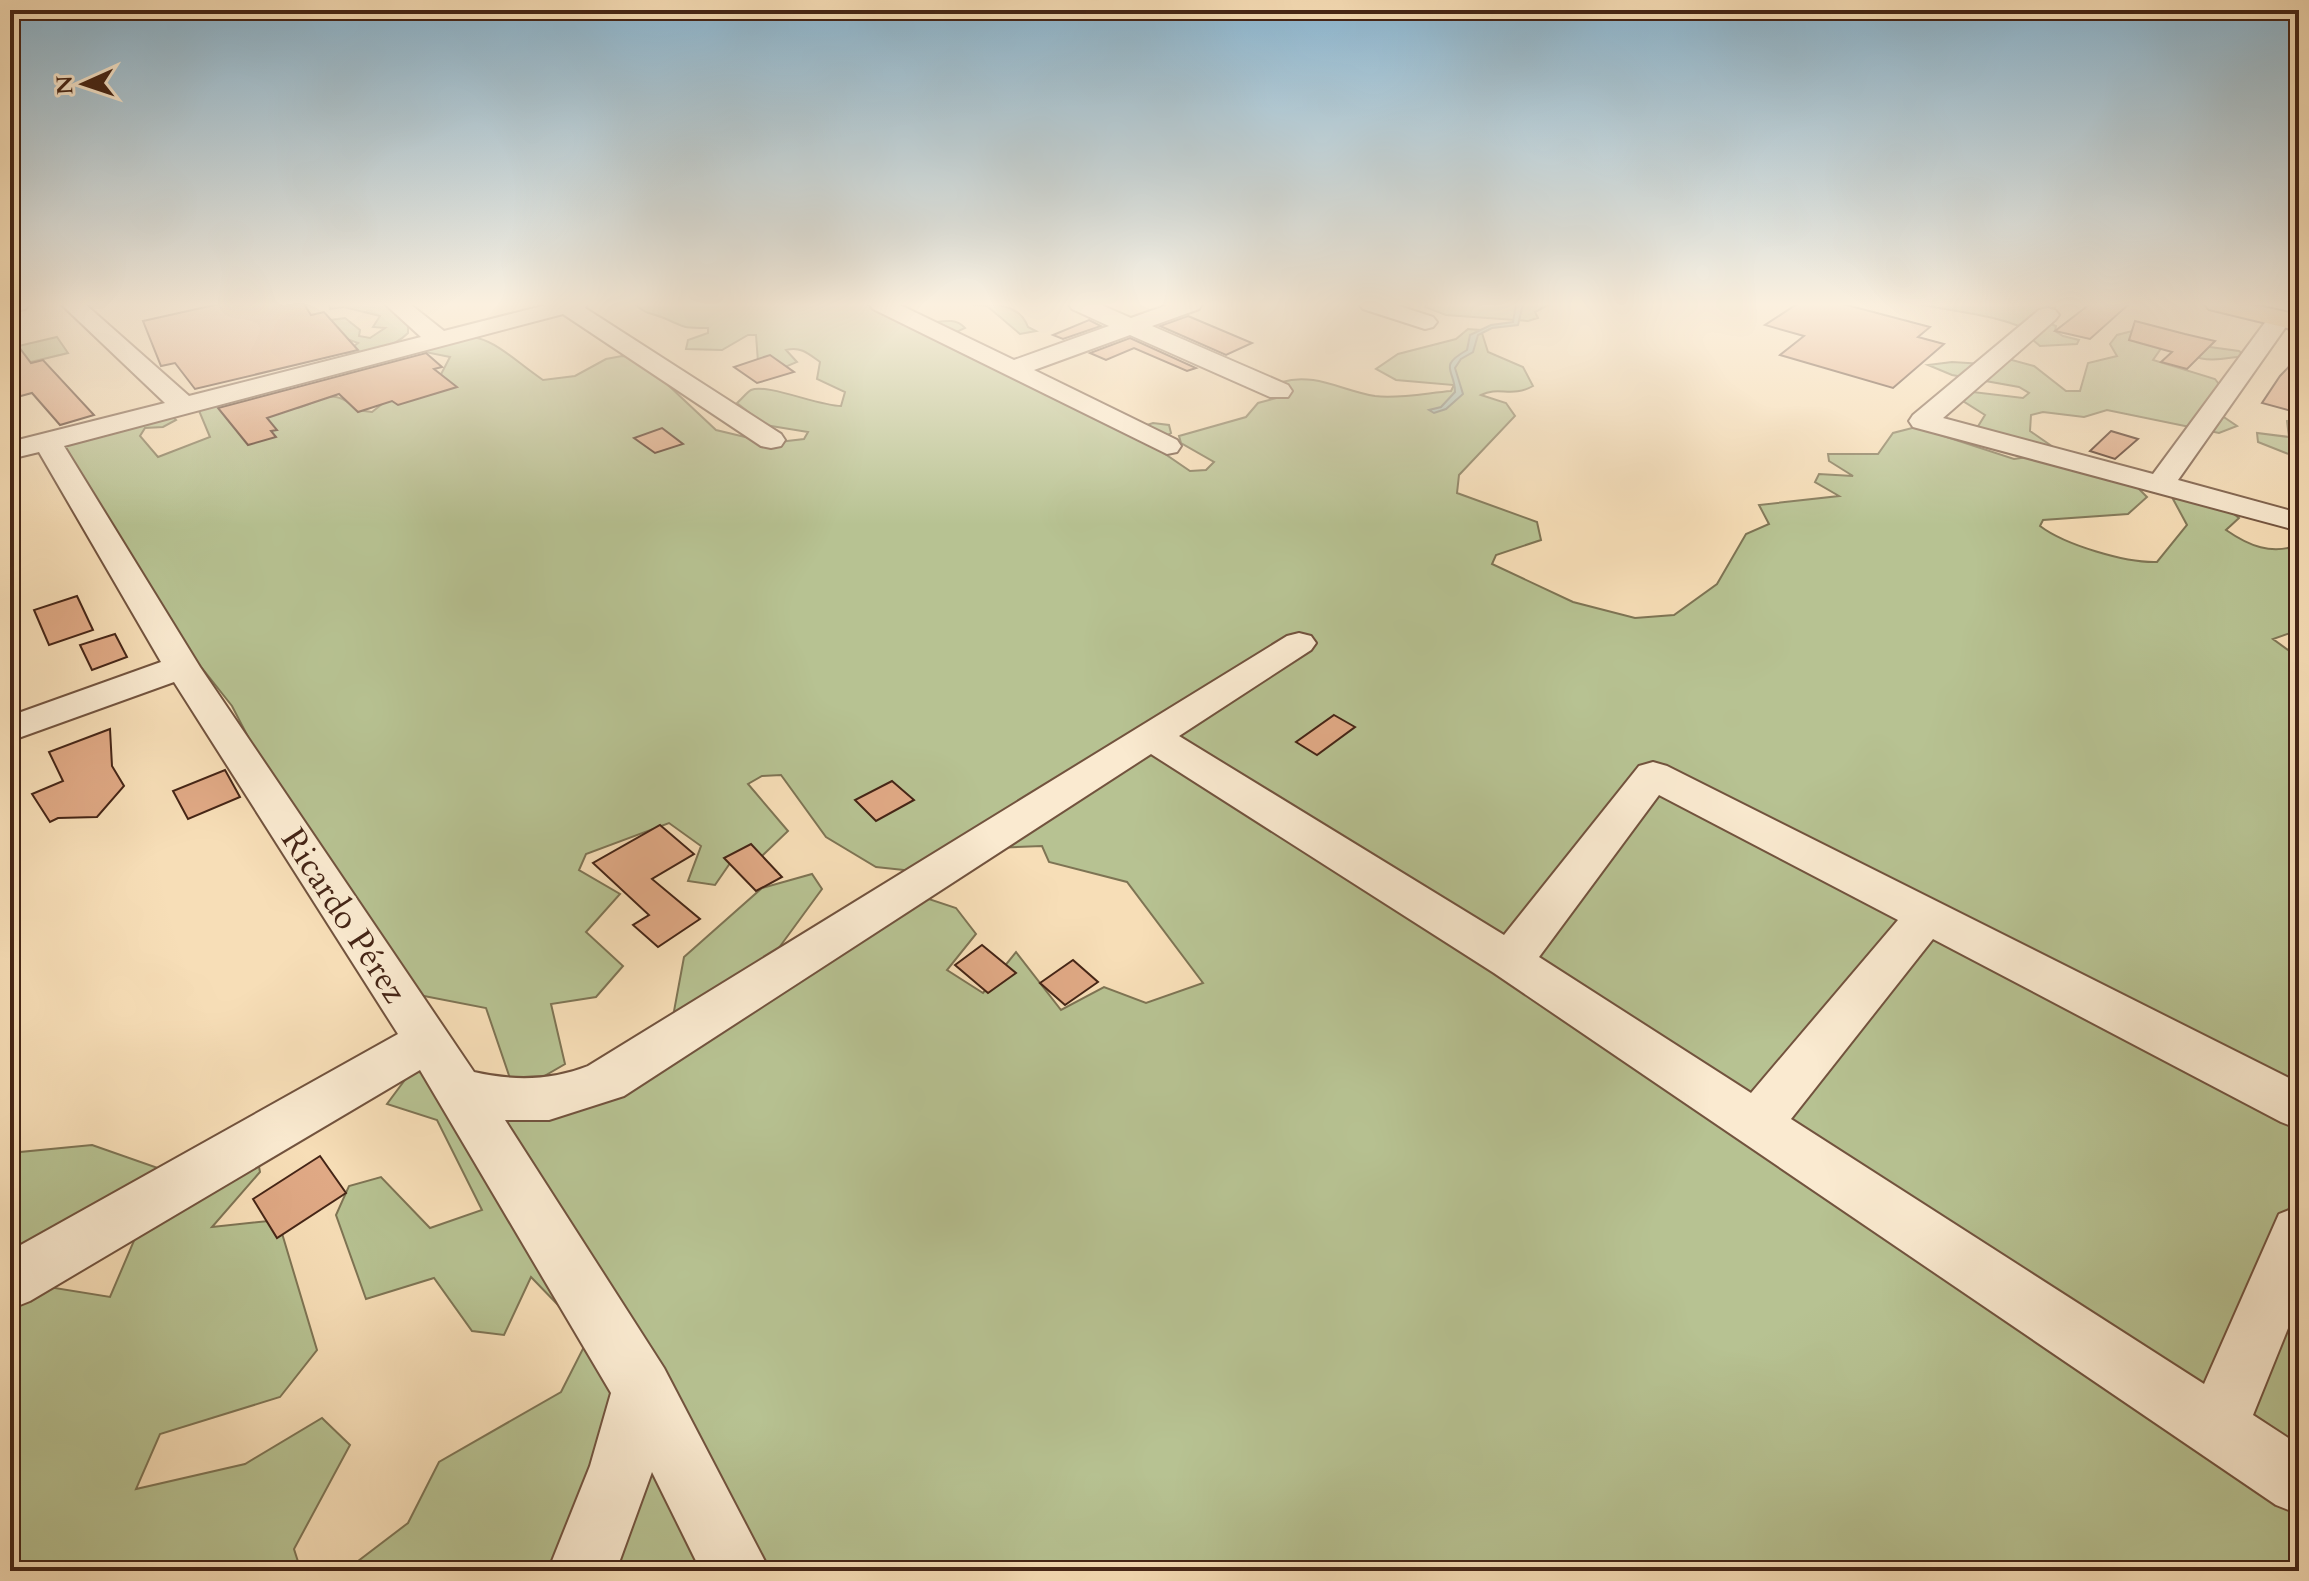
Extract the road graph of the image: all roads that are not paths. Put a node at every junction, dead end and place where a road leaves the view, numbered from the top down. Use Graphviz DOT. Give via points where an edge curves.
graph roads {
  1 [pos="153,378"];
  2 [pos="289,378"];
  3 [pos="679,378"];
  4 [pos="1031,378"];
  5 [pos="1249,378"];
  6 [pos="1974,378"];
  7 [pos="2244,378"];
  8 [pos="1279,391"];
  9 [pos="183,405"];
  10 [pos="771,440"];
  11 [pos="28,446"];
  12 [pos="1167,446"];
  13 [pos="2160,485"];
  14 [pos="2299,522"];
  15 [pos="1299,643"];
  16 [pos="182,667"];
  17 [pos="10,729"];
  18 [pos="1152,737"];
  19 [pos="1927,916"];
  20 [pos="1510,961"];
  21 [pos="428,1041"];
  22 [pos="458,1089"];
  23 [pos="2299,1107"];
  24 [pos="1756,1124"];
  25 [pos="2299,1232"];
  26 [pos="10,1282"];
  27 [pos="643,1389"];
  28 [pos="2217,1427"];
  29 [pos="2299,1482"];
  30 [pos="582,1571"];
  31 [pos="736,1571"];
  1 -- 9 [label="street"];
  2 -- 9 [label="street"];
  3 -- 10 [label="street"];
  4 -- 12 [label="street"];
  5 -- 8 [label="street"];
  6 -- 13 [label="street" via="1923,421"];
  7 -- 13 [label="street"];
  9 -- 11 [label="street"];
  11 -- 16 [label="street, Ricardo Pérez"];
  13 -- 14 [label="street"];
  15 -- 18 [label="street"];
  16 -- 17 [label="street"];
  16 -- 21 [label="street, Ricardo Pérez"];
  18 -- 20 [label="street"];
  18 -- 22 [label="street" via="606,1081 572,1096 540,1100 501,1101"];
  19 -- 20 [label="street" via="1653,775"];
  19 -- 23 [label="street"];
  19 -- 24 [label="street"];
  20 -- 24 [label="street"];
  21 -- 22 [label="street, Ricardo Pérez"];
  21 -- 26 [label="street"];
  22 -- 27 [label="street, Ricardo Pérez"];
  24 -- 28 [label="street"];
  25 -- 28 [label="street"];
  27 -- 30 [label="street" via="622,1466"];
  27 -- 31 [label="street, Ricardo Pérez"];
  28 -- 29 [label="street"];
}
